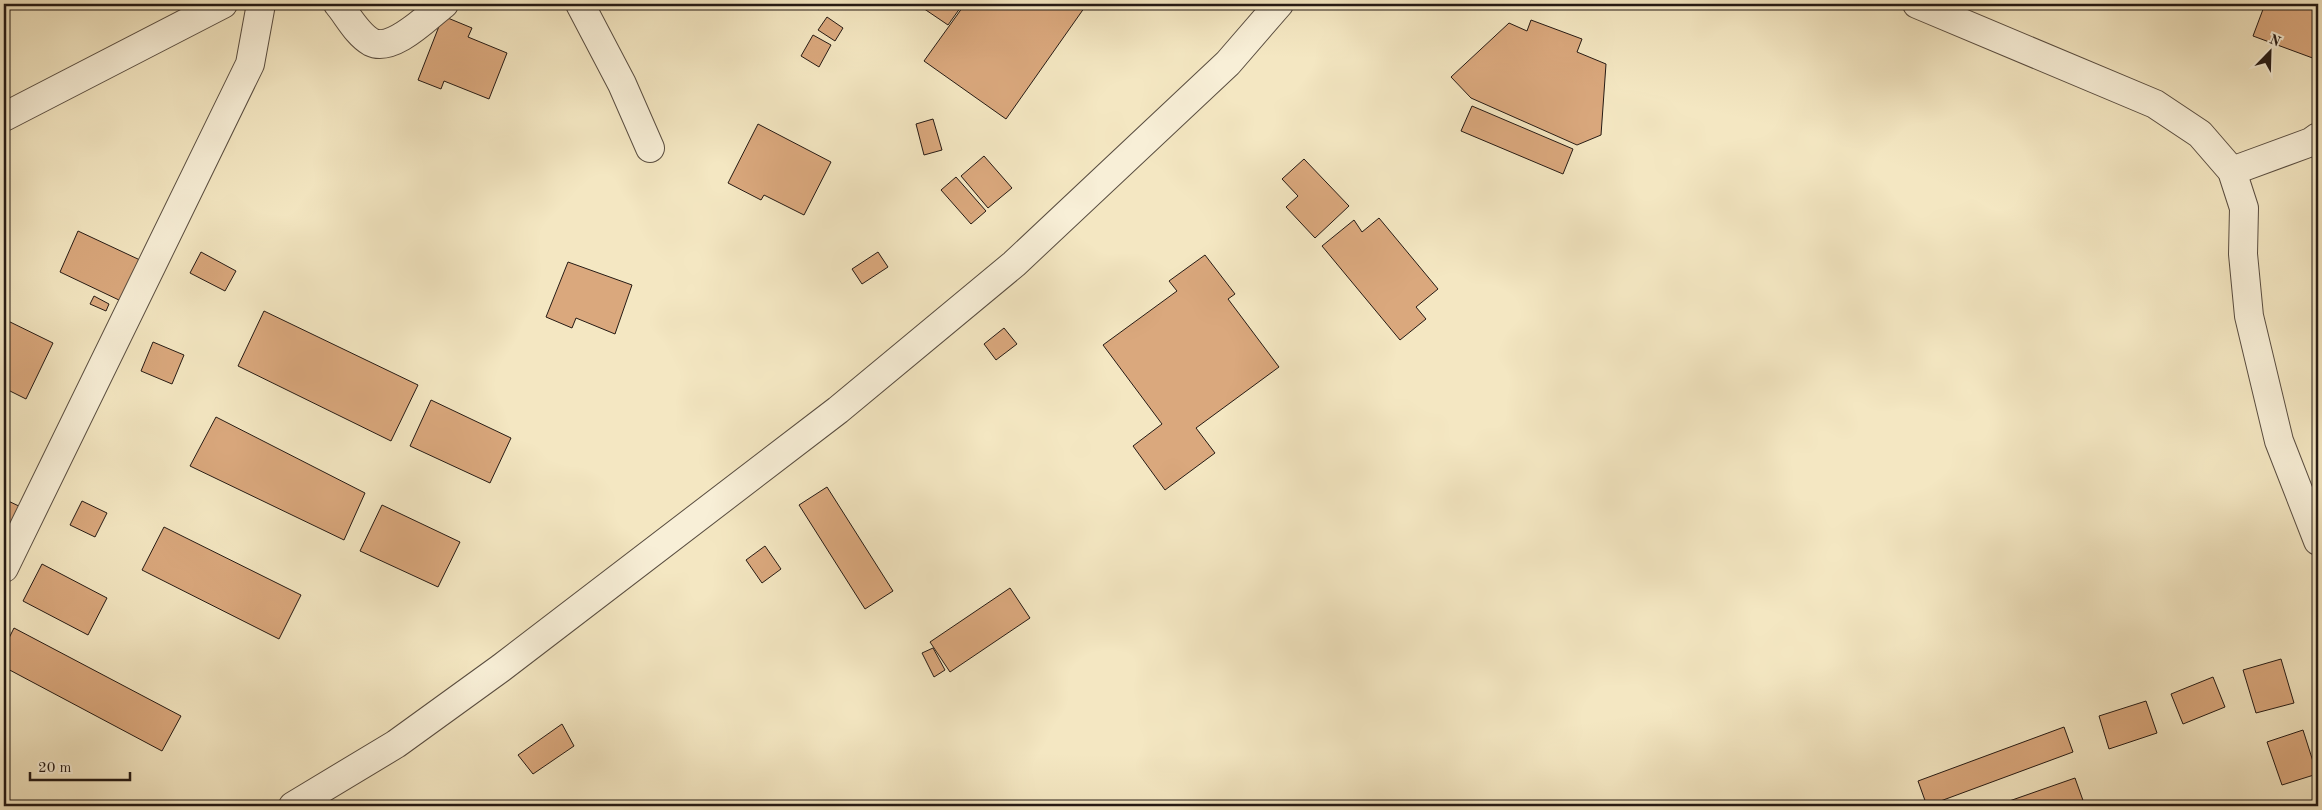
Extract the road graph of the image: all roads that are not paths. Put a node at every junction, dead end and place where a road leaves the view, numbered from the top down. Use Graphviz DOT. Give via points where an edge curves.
graph roads {
  1 [pos="223,4"];
  2 [pos="261,4"];
  3 [pos="338,4"];
  4 [pos="444,4"];
  5 [pos="580,4"];
  6 [pos="1279,4"];
  7 [pos="1936,7"];
  8 [pos="4,117"];
  9 [pos="2318,137"];
  10 [pos="650,148"];
  11 [pos="2232,171"];
  12 [pos="2318,541"];
  13 [pos="4,568"];
  14 [pos="293,806"];
  1 -- 8 [label="street"];
  2 -- 13 [label="street" via="250,64"];
  3 -- 4 [label="street" via="359,32 372,42 388,43 403,36"];
  5 -- 10 [label="street" via="622,84"];
  6 -- 14 [label="street" via="1228,63 1014,264 838,410 493,674 396,744"];
  7 -- 11 [label="street" via="2155,104 2200,134"];
  9 -- 11 [label="street"];
  11 -- 12 [label="street" via="2244,208 2243,254 2249,316 2279,441"];
}
